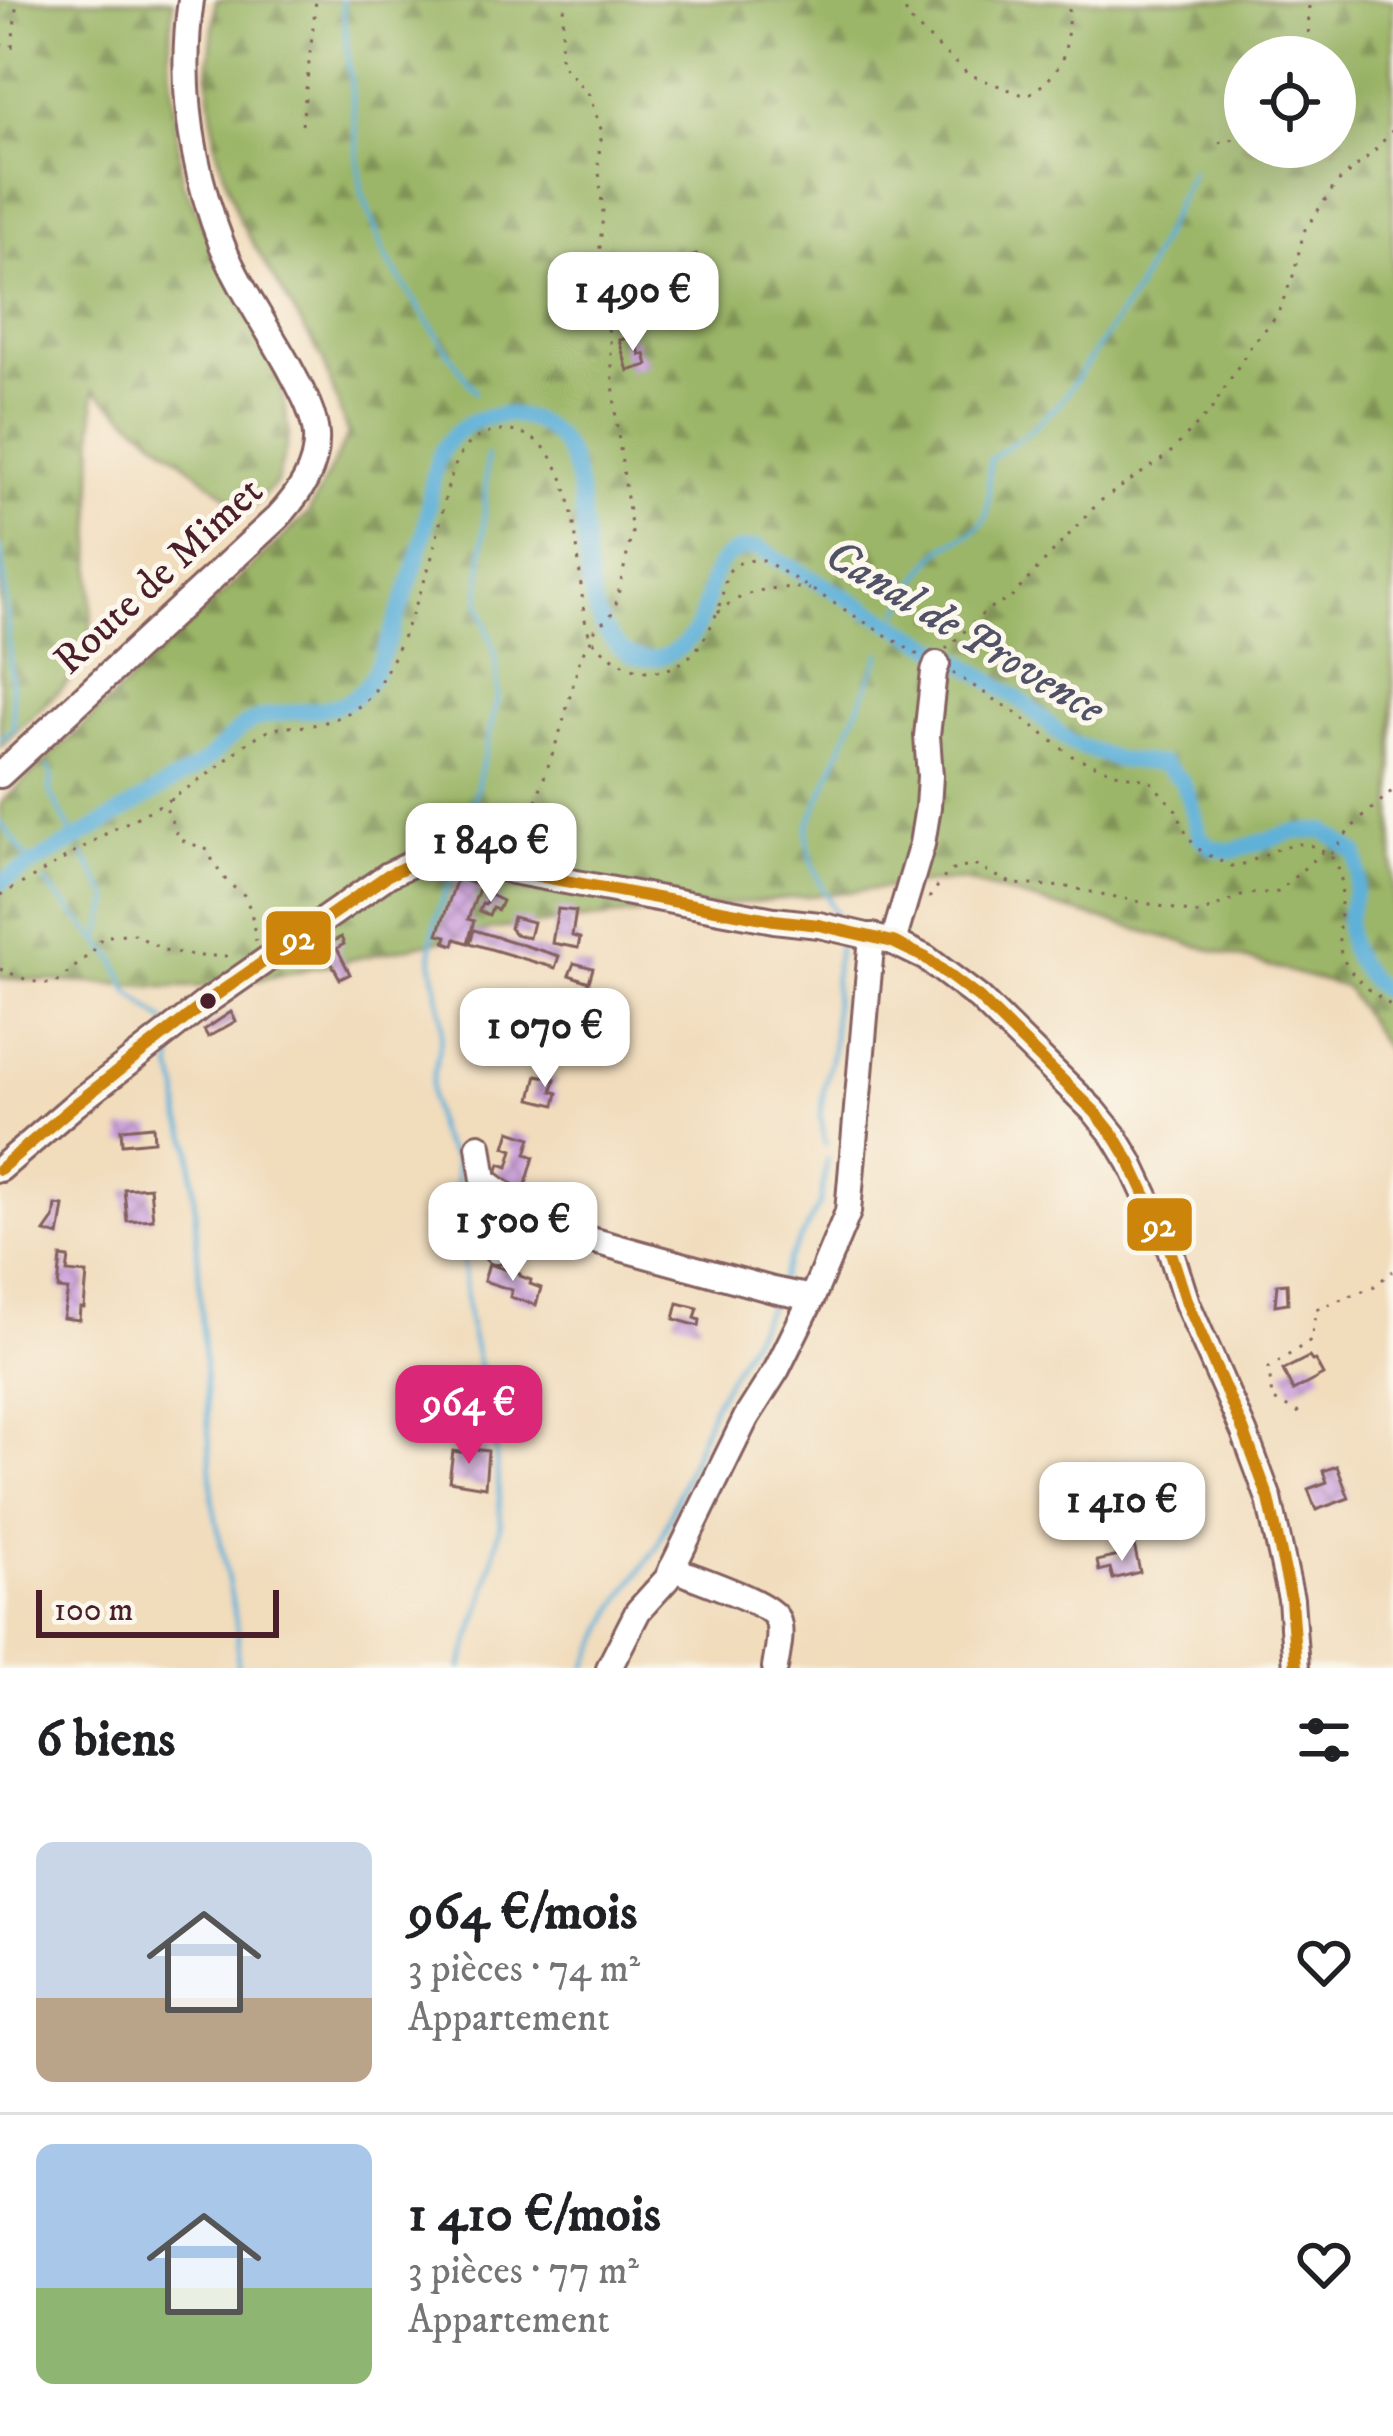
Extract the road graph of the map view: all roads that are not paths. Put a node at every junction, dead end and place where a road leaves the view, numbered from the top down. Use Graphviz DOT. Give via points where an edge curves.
graph roads {
  1 [pos="191,0"];
  2 [pos="943,654"];
  3 [pos="0,775"];
  4 [pos="883,939"];
  5 [pos="478,1146"];
  6 [pos="0,1169"];
  7 [pos="550,1228"];
  8 [pos="496,1250"];
  9 [pos="812,1298"];
  10 [pos="672,1568"];
  11 [pos="609,1668"];
  12 [pos="775,1668"];
  13 [pos="1296,1668"];
  1 -- 3 [label="street, Route de Mimet" via="185,72 197,164 224,248 306,400 314,457 278,517"];
  2 -- 4 [label="street" via="934,672 922,844"];
  4 -- 6 [label="street" via="439,851 388,875 264,958"];
  4 -- 9 [label="street" via="848,1212"];
  4 -- 13 [label="street" via="926,958 979,998 1095,1112 1130,1162 1269,1499"];
  5 -- 7 [label="street" via="484,1180"];
  7 -- 8 [label="street"];
  7 -- 9 [label="street"];
  9 -- 10 [label="street"];
  10 -- 11 [label="street"];
  10 -- 12 [label="street" via="774,1613"];
}
